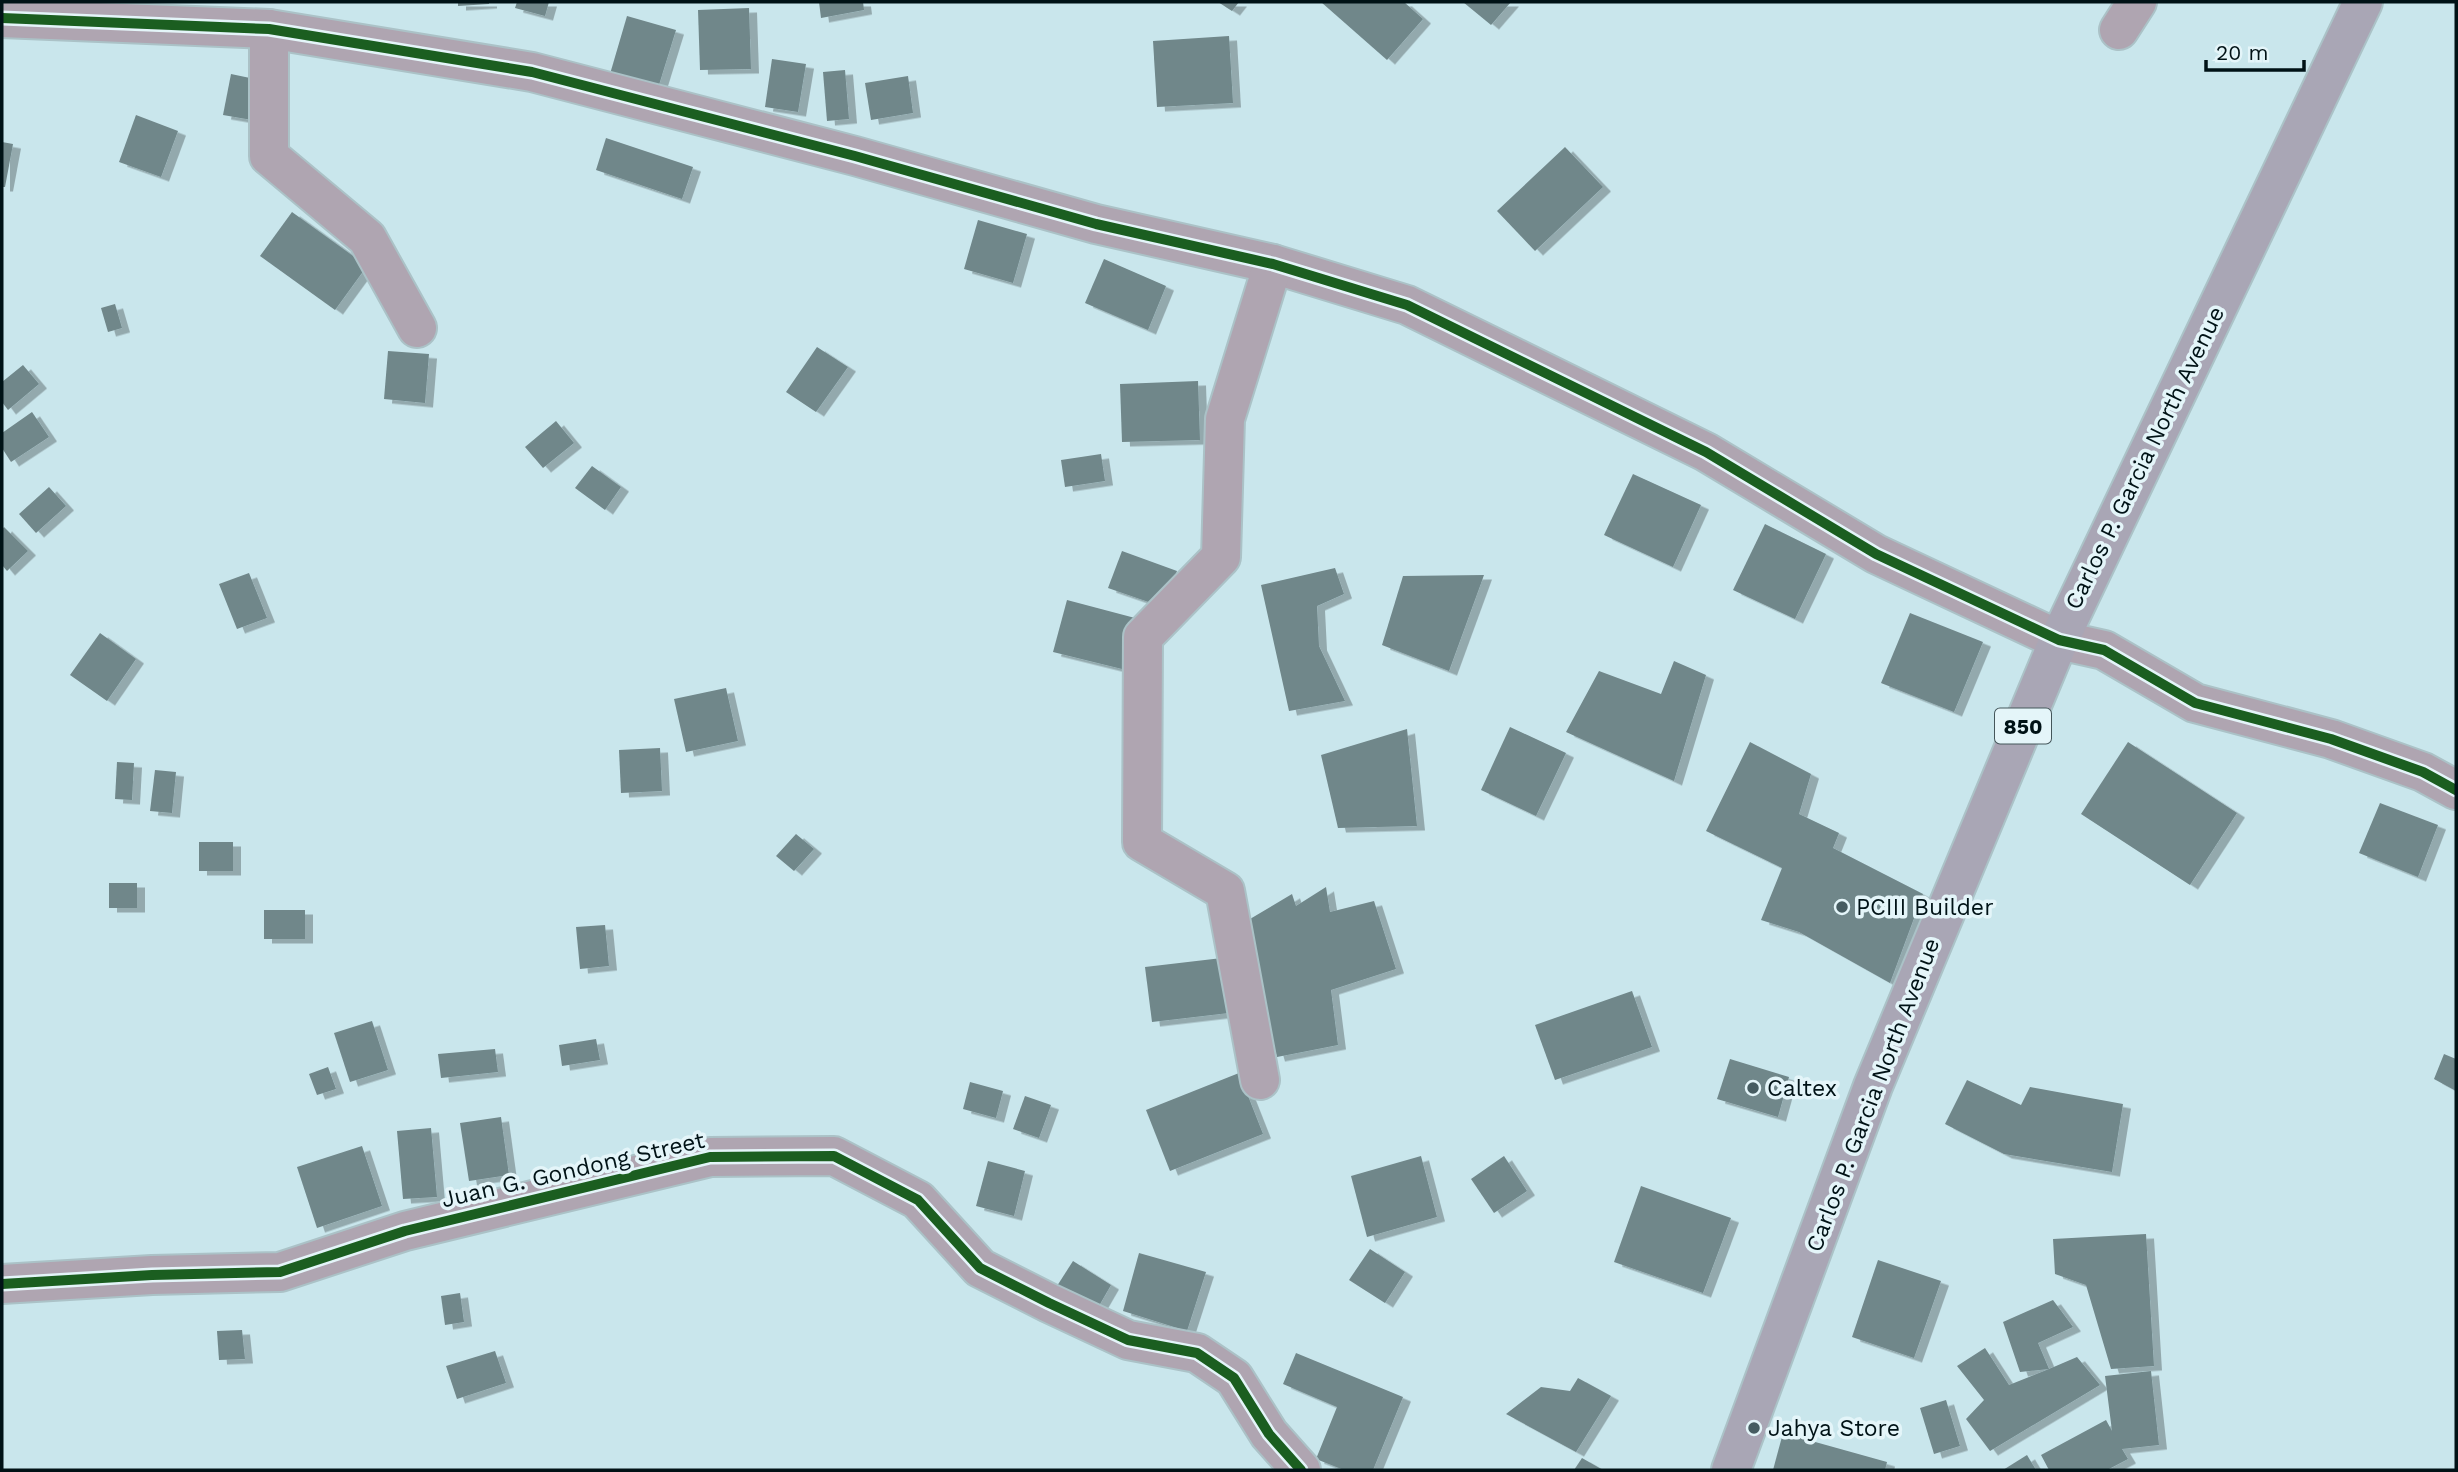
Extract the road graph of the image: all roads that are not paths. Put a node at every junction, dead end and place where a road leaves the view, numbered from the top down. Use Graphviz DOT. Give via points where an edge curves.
graph roads {
  1 [pos="2363,2"];
  2 [pos="127,12"];
  3 [pos="2,19"];
  4 [pos="269,29"];
  5 [pos="1273,264"];
  6 [pos="417,328"];
  7 [pos="2059,640"];
  8 [pos="2456,790"];
  9 [pos="1259,1080"];
  10 [pos="2,1284"];
  11 [pos="1300,1470"];
  12 [pos="1731,1470"];
  1 -- 7 [label="main road, Carlos P. Garcia North Avenue / 850"];
  2 -- 3 [label="street"];
  2 -- 4 [label="street"];
  4 -- 5 [label="street" via="532,72 1096,224"];
  4 -- 6 [label="street" via="269,156 367,238"];
  5 -- 7 [label="street" via="1406,305 1706,452 1875,554"];
  5 -- 9 [label="street" via="1225,419 1221,557 1143,637 1142,842 1225,891"];
  7 -- 8 [label="street" via="2104,650 2195,703 2331,739 2423,772"];
  7 -- 12 [label="main road, Carlos P. Garcia North Avenue / 850" via="1873,1086"];
  10 -- 11 [label="street, Juan G. Gondong Street" via="280,1272 405,1231 710,1157 834,1156 918,1200 980,1268 1128,1340 1196,1353 1234,1378 1269,1434"];
}
